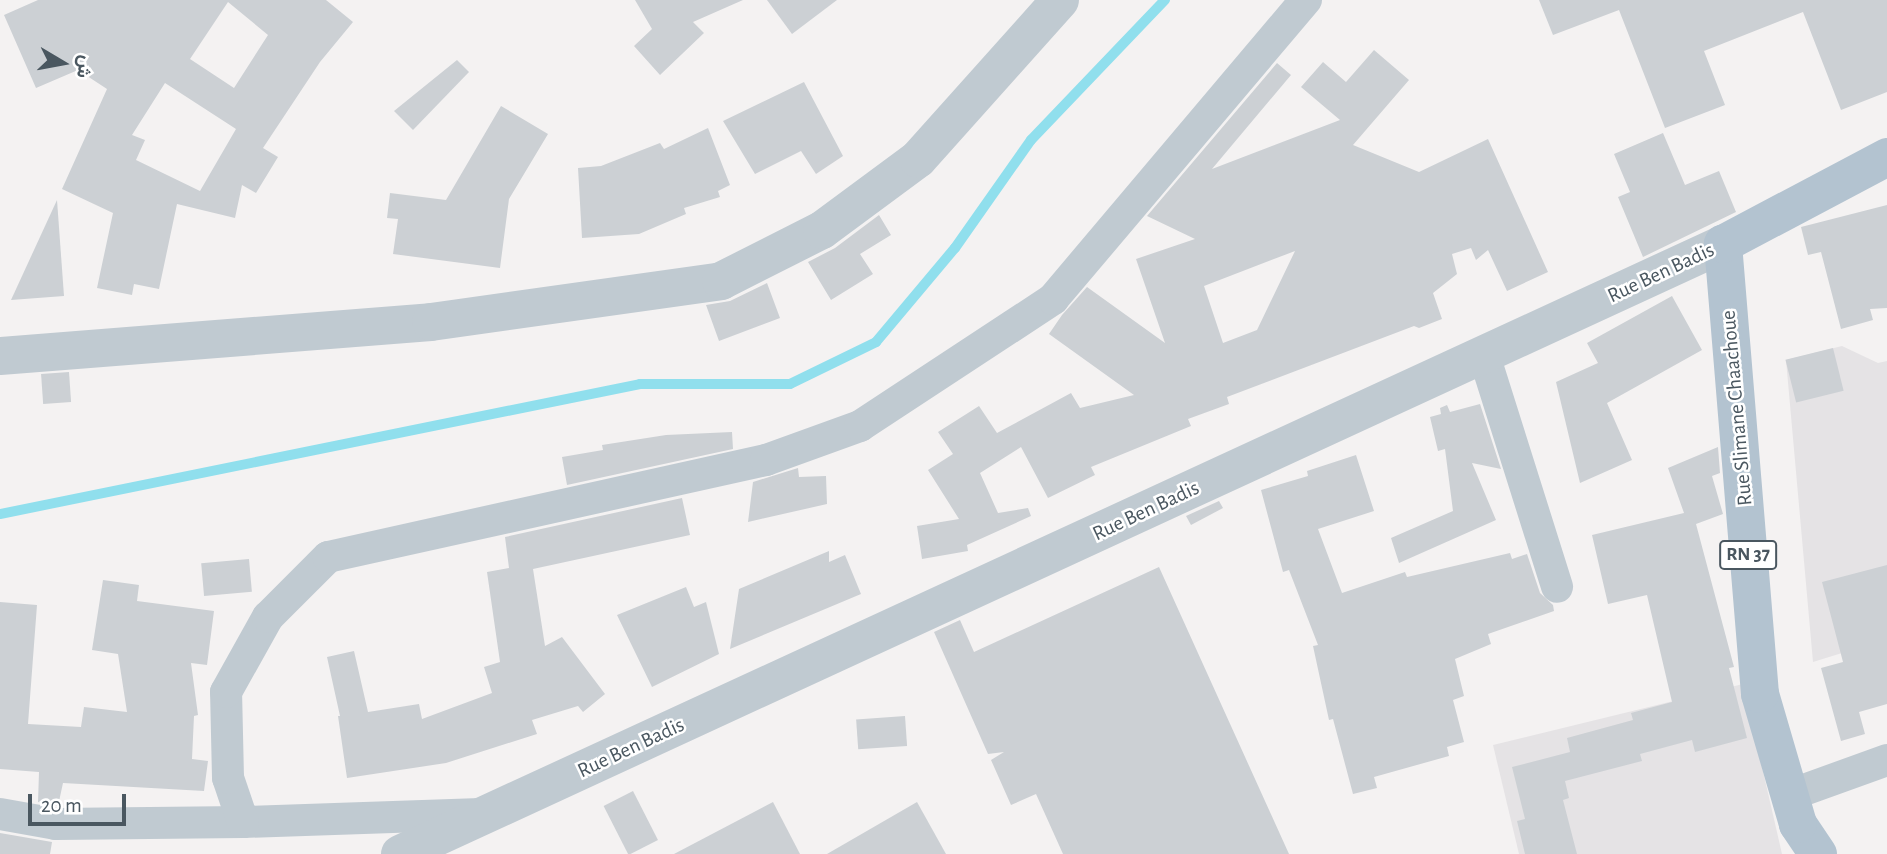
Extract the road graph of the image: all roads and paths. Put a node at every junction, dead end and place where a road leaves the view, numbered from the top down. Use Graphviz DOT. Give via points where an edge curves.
graph roads {
  1 [pos="1060,0"];
  2 [pos="1306,0"];
  3 [pos="1887,157"];
  4 [pos="1723,244"];
  5 [pos="1484,355"];
  6 [pos="0,356"];
  7 [pos="1557,587"];
  8 [pos="1887,760"];
  9 [pos="1790,795"];
  10 [pos="489,813"];
  11 [pos="0,814"];
  12 [pos="243,822"];
  13 [pos="401,854"];
  14 [pos="1818,854"];
  1 -- 6 [label="street" via="918,159 822,230 721,281 431,322"];
  2 -- 12 [label="street" via="1053,299 860,426 766,460 328,557 268,617 226,692 228,778"];
  3 -- 4 [label="main road, Rue Ben Badis"];
  4 -- 5 [label="street, Rue Ben Badis"];
  4 -- 9 [label="main road, Rue Slimane Chaachoue / RN 37" via="1760,694"];
  5 -- 7 [label="street"];
  5 -- 10 [label="street, Rue Ben Badis"];
  8 -- 9 [label="street"];
  9 -- 14 [label="main road, Rue Slimane Chaachoue / RN 37" via="1798,824"];
  10 -- 12 [label="street"];
  10 -- 13 [label="street, Rue Ben Badis"];
  11 -- 12 [label="street" via="56,824"];
}
